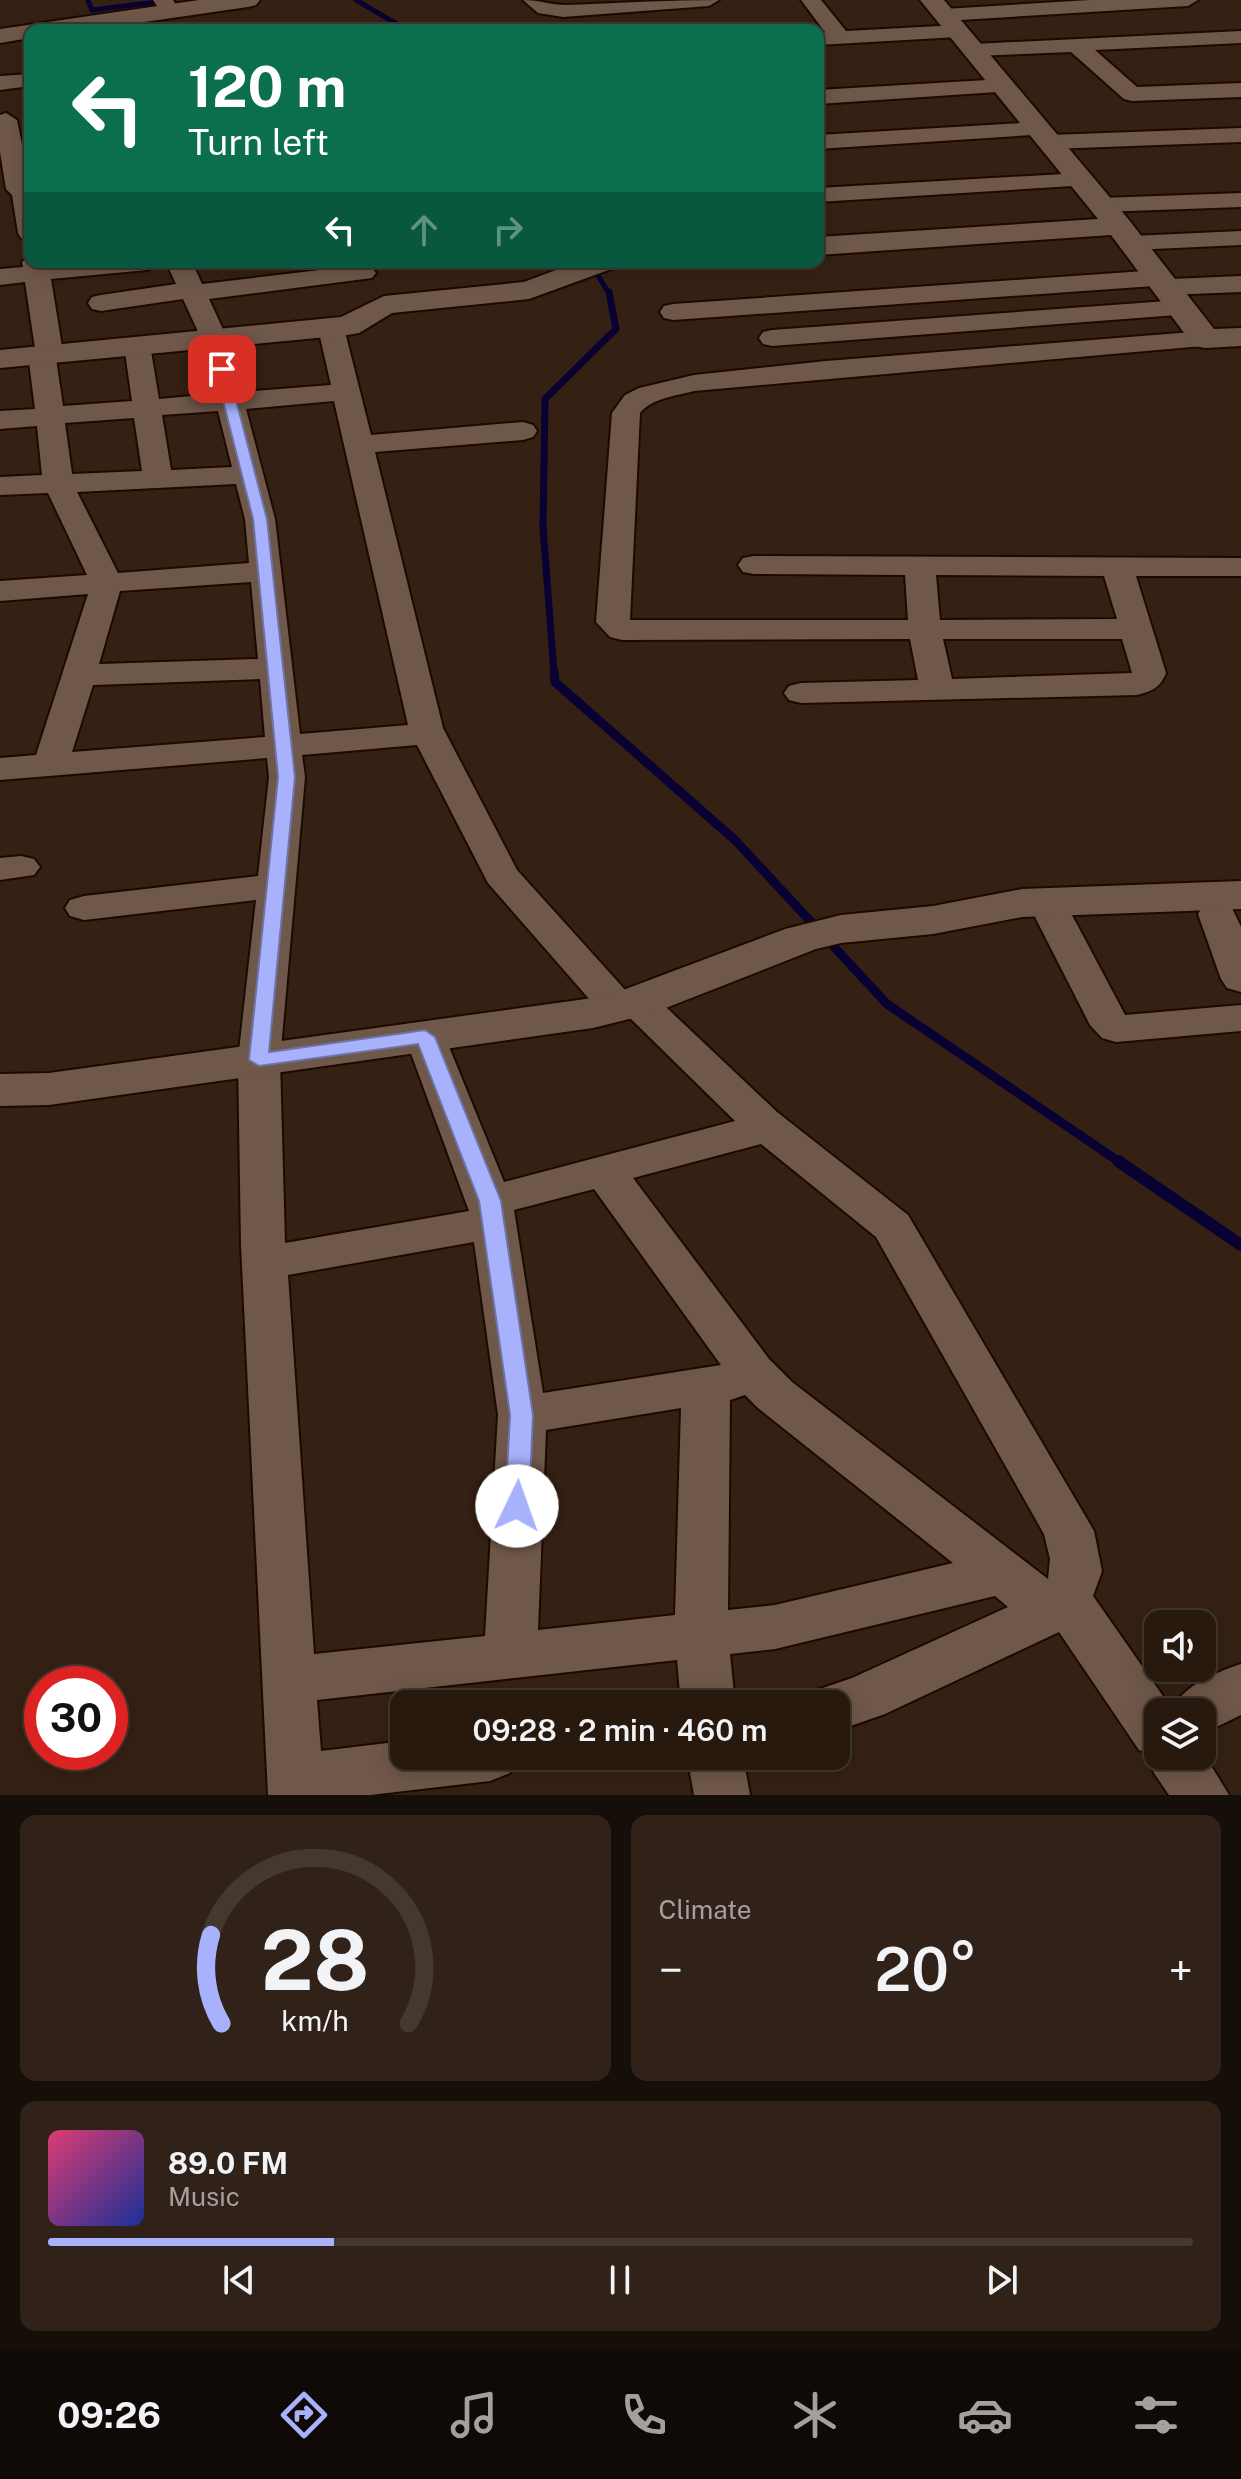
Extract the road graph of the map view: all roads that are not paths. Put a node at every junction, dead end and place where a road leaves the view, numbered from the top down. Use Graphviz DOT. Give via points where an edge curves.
graph roads {
  1 [pos="248,0"];
  2 [pos="709,0"];
  3 [pos="811,0"];
  4 [pos="1188,0"];
  5 [pos="628,3"];
  6 [pos="539,4"];
  7 [pos="167,6"];
  8 [pos="74,24"];
  9 [pos="533,24"];
  10 [pos="952,24"];
  11 [pos="24,32"];
  12 [pos="0,36"];
  13 [pos="1241,37"];
  14 [pos="840,38"];
  15 [pos="824,39"];
  16 [pos="1076,45"];
  17 [pos="24,64"];
  18 [pos="0,66"];
  19 [pos="824,78"];
  20 [pos="24,81"];
  21 [pos="0,83"];
  22 [pos="1004,86"];
  23 [pos="1241,90"];
  24 [pos="889,93"];
  25 [pos="824,97"];
  26 [pos="9,115"];
  27 [pos="1044,135"];
  28 [pos="1241,135"];
  29 [pos="824,142"];
  30 [pos="16,176"];
  31 [pos="1081,180"];
  32 [pos="824,195"];
  33 [pos="1241,200"];
  34 [pos="24,209"];
  35 [pos="1118,225"];
  36 [pos="1241,238"];
  37 [pos="824,246"];
  38 [pos="36,268"];
  39 [pos="360,268"];
  40 [pos="587,268"];
  41 [pos="186,274"];
  42 [pos="0,277"];
  43 [pos="1241,284"];
  44 [pos="1169,291"];
  45 [pos="101,303"];
  46 [pos="811,303"];
  47 [pos="382,306"];
  48 [pos="673,312"];
  49 [pos="331,328"];
  50 [pos="826,334"];
  51 [pos="1241,337"];
  52 [pos="214,338"];
  53 [pos="772,338"];
  54 [pos="1205,339"];
  55 [pos="137,345"];
  56 [pos="45,354"];
  57 [pos="0,359"];
  58 [pos="839,367"];
  59 [pos="346,392"];
  60 [pos="229,399"];
  61 [pos="147,406"];
  62 [pos="49,415"];
  63 [pos="0,420"];
  64 [pos="523,431"];
  65 [pos="359,445"];
  66 [pos="249,475"];
  67 [pos="158,479"];
  68 [pos="58,483"];
  69 [pos="0,486"];
  70 [pos="754,565"];
  71 [pos="920,566"];
  72 [pos="1117,566"];
  73 [pos="1241,567"];
  74 [pos="266,571"];
  75 [pos="107,583"];
  76 [pos="0,591"];
  77 [pos="1135,629"];
  78 [pos="925,630"];
  79 [pos="276,668"];
  80 [pos="79,675"];
  81 [pos="937,690"];
  82 [pos="801,693"];
  83 [pos="429,734"];
  84 [pos="284,747"];
  85 [pos="51,765"];
  86 [pos="0,769"];
  87 [pos="276,886"];
  88 [pos="1233,907"];
  89 [pos="84,908"];
  90 [pos="1125,908"];
  91 [pos="970,915"];
  92 [pos="1054,917"];
  93 [pos="1241,979"];
  94 [pos="628,1004"];
  95 [pos="1241,1018"];
  96 [pos="425,1037"];
  97 [pos="259,1060"];
  98 [pos="0,1090"];
  99 [pos="769,1127"];
  100 [pos="604,1171"];
  101 [pos="491,1212"];
  102 [pos="264,1263"];
  103 [pos="758,1378"];
  104 [pos="706,1386"];
  105 [pos="522,1415"];
  106 [pos="1003,1573"];
  107 [pos="1058,1604"];
  108 [pos="701,1635"];
  109 [pos="510,1656"];
  110 [pos="290,1680"];
  111 [pos="1241,1687"];
  112 [pos="707,1690"];
  113 [pos="850,1702"];
  114 [pos="1216,1702"];
  115 [pos="1144,1715"];
  116 [pos="402,1770"];
  117 [pos="718,1770"];
  118 [pos="296,1787"];
  119 [pos="722,1795"];
  1 -- 7 [label="street"];
  2 -- 5 [label="street"];
  3 -- 14 [label="street"];
  4 -- 10 [label="street"];
  5 -- 6 [label="street" via="563,11"];
  6 -- 9 [label="street"];
  7 -- 8 [label="street"];
  10 -- 14 [label="street"];
  10 -- 16 [label="street"];
  10 -- 22 [label="street"];
  11 -- 12 [label="street"];
  13 -- 16 [label="street"];
  14 -- 15 [label="street"];
  16 -- 23 [label="street" via="1132,94"];
  17 -- 18 [label="street"];
  19 -- 24 [label="street" via="872,74"];
  20 -- 21 [label="street"];
  22 -- 24 [label="street"];
  22 -- 27 [label="street"];
  24 -- 25 [label="street"];
  26 -- 30 [label="street"];
  27 -- 28 [label="street"];
  27 -- 29 [label="street"];
  27 -- 31 [label="street"];
  30 -- 34 [label="street"];
  31 -- 32 [label="street"];
  31 -- 35 [label="street"];
  33 -- 35 [label="street"];
  35 -- 36 [label="street"];
  35 -- 37 [label="street"];
  35 -- 44 [label="street"];
  38 -- 42 [label="street"];
  38 -- 56 [label="street"];
  39 -- 41 [label="street"];
  39 -- 47 [label="street"];
  40 -- 47 [label="street" via="529,290"];
  41 -- 45 [label="street"];
  41 -- 52 [label="street"];
  43 -- 44 [label="street"];
  44 -- 46 [label="street"];
  44 -- 50 [label="street"];
  44 -- 54 [label="street"];
  46 -- 48 [label="street"];
  46 -- 50 [label="street"];
  47 -- 49 [label="street" via="348,326"];
  49 -- 52 [label="street"];
  49 -- 59 [label="street"];
  50 -- 53 [label="street"];
  50 -- 58 [label="street"];
  51 -- 54 [label="street"];
  52 -- 55 [label="street"];
  52 -- 60 [label="street"];
  54 -- 58 [label="street"];
  55 -- 56 [label="street"];
  55 -- 61 [label="street"];
  56 -- 57 [label="street"];
  56 -- 62 [label="street"];
  58 -- 78 [label="street" via="694,383 635,401 626,413 612,622 632,632"];
  59 -- 60 [label="street"];
  59 -- 65 [label="street"];
  60 -- 61 [label="street"];
  60 -- 66 [label="street"];
  61 -- 62 [label="street"];
  61 -- 67 [label="street"];
  62 -- 63 [label="street"];
  62 -- 68 [label="street"];
  64 -- 65 [label="street"];
  65 -- 83 [label="street" via="419,711"];
  66 -- 67 [label="street"];
  66 -- 74 [label="street"];
  67 -- 68 [label="street"];
  68 -- 69 [label="street"];
  68 -- 75 [label="street"];
  70 -- 71 [label="street"];
  71 -- 72 [label="street"];
  71 -- 78 [label="street"];
  72 -- 73 [label="street"];
  72 -- 77 [label="street"];
  74 -- 75 [label="street"];
  74 -- 79 [label="street"];
  75 -- 76 [label="street"];
  75 -- 80 [label="street"];
  77 -- 78 [label="street"];
  77 -- 81 [label="street" via="1149,673 1137,685"];
  78 -- 81 [label="street"];
  79 -- 80 [label="street"];
  79 -- 84 [label="street"];
  80 -- 85 [label="street"];
  81 -- 82 [label="street"];
  83 -- 84 [label="street"];
  83 -- 94 [label="street" via="501,875"];
  84 -- 85 [label="street"];
  84 -- 87 [label="street" via="287,777"];
  85 -- 86 [label="street"];
  87 -- 89 [label="street"];
  87 -- 97 [label="street"];
  88 -- 90 [label="street"];
  88 -- 93 [label="street"];
  90 -- 91 [label="street" via="1022,903"];
  90 -- 92 [label="street"];
  91 -- 92 [label="street"];
  91 -- 94 [label="street" via="821,934"];
  92 -- 95 [label="street" via="1113,1027"];
  94 -- 96 [label="street"];
  94 -- 99 [label="street"];
  96 -- 97 [label="street"];
  96 -- 101 [label="street"];
  97 -- 98 [label="street" via="49,1089"];
  97 -- 102 [label="street"];
  99 -- 100 [label="street"];
  99 -- 107 [label="street" via="899,1234 1069,1531 1076,1554 1075,1579"];
  100 -- 101 [label="street"];
  100 -- 103 [label="street"];
  101 -- 102 [label="street"];
  101 -- 105 [label="street"];
  102 -- 110 [label="street"];
  103 -- 104 [label="street"];
  103 -- 106 [label="street" via="806,1423"];
  104 -- 105 [label="street"];
  104 -- 108 [label="street"];
  105 -- 109 [label="street"];
  106 -- 107 [label="street"];
  106 -- 108 [label="street" via="801,1623"];
  107 -- 113 [label="street"];
  107 -- 115 [label="street"];
  108 -- 109 [label="street"];
  108 -- 112 [label="street"];
  109 -- 110 [label="street"];
  110 -- 118 [label="street"];
  111 -- 114 [label="street"];
  116 -- 118 [label="street"];
  117 -- 119 [label="street"];
}
